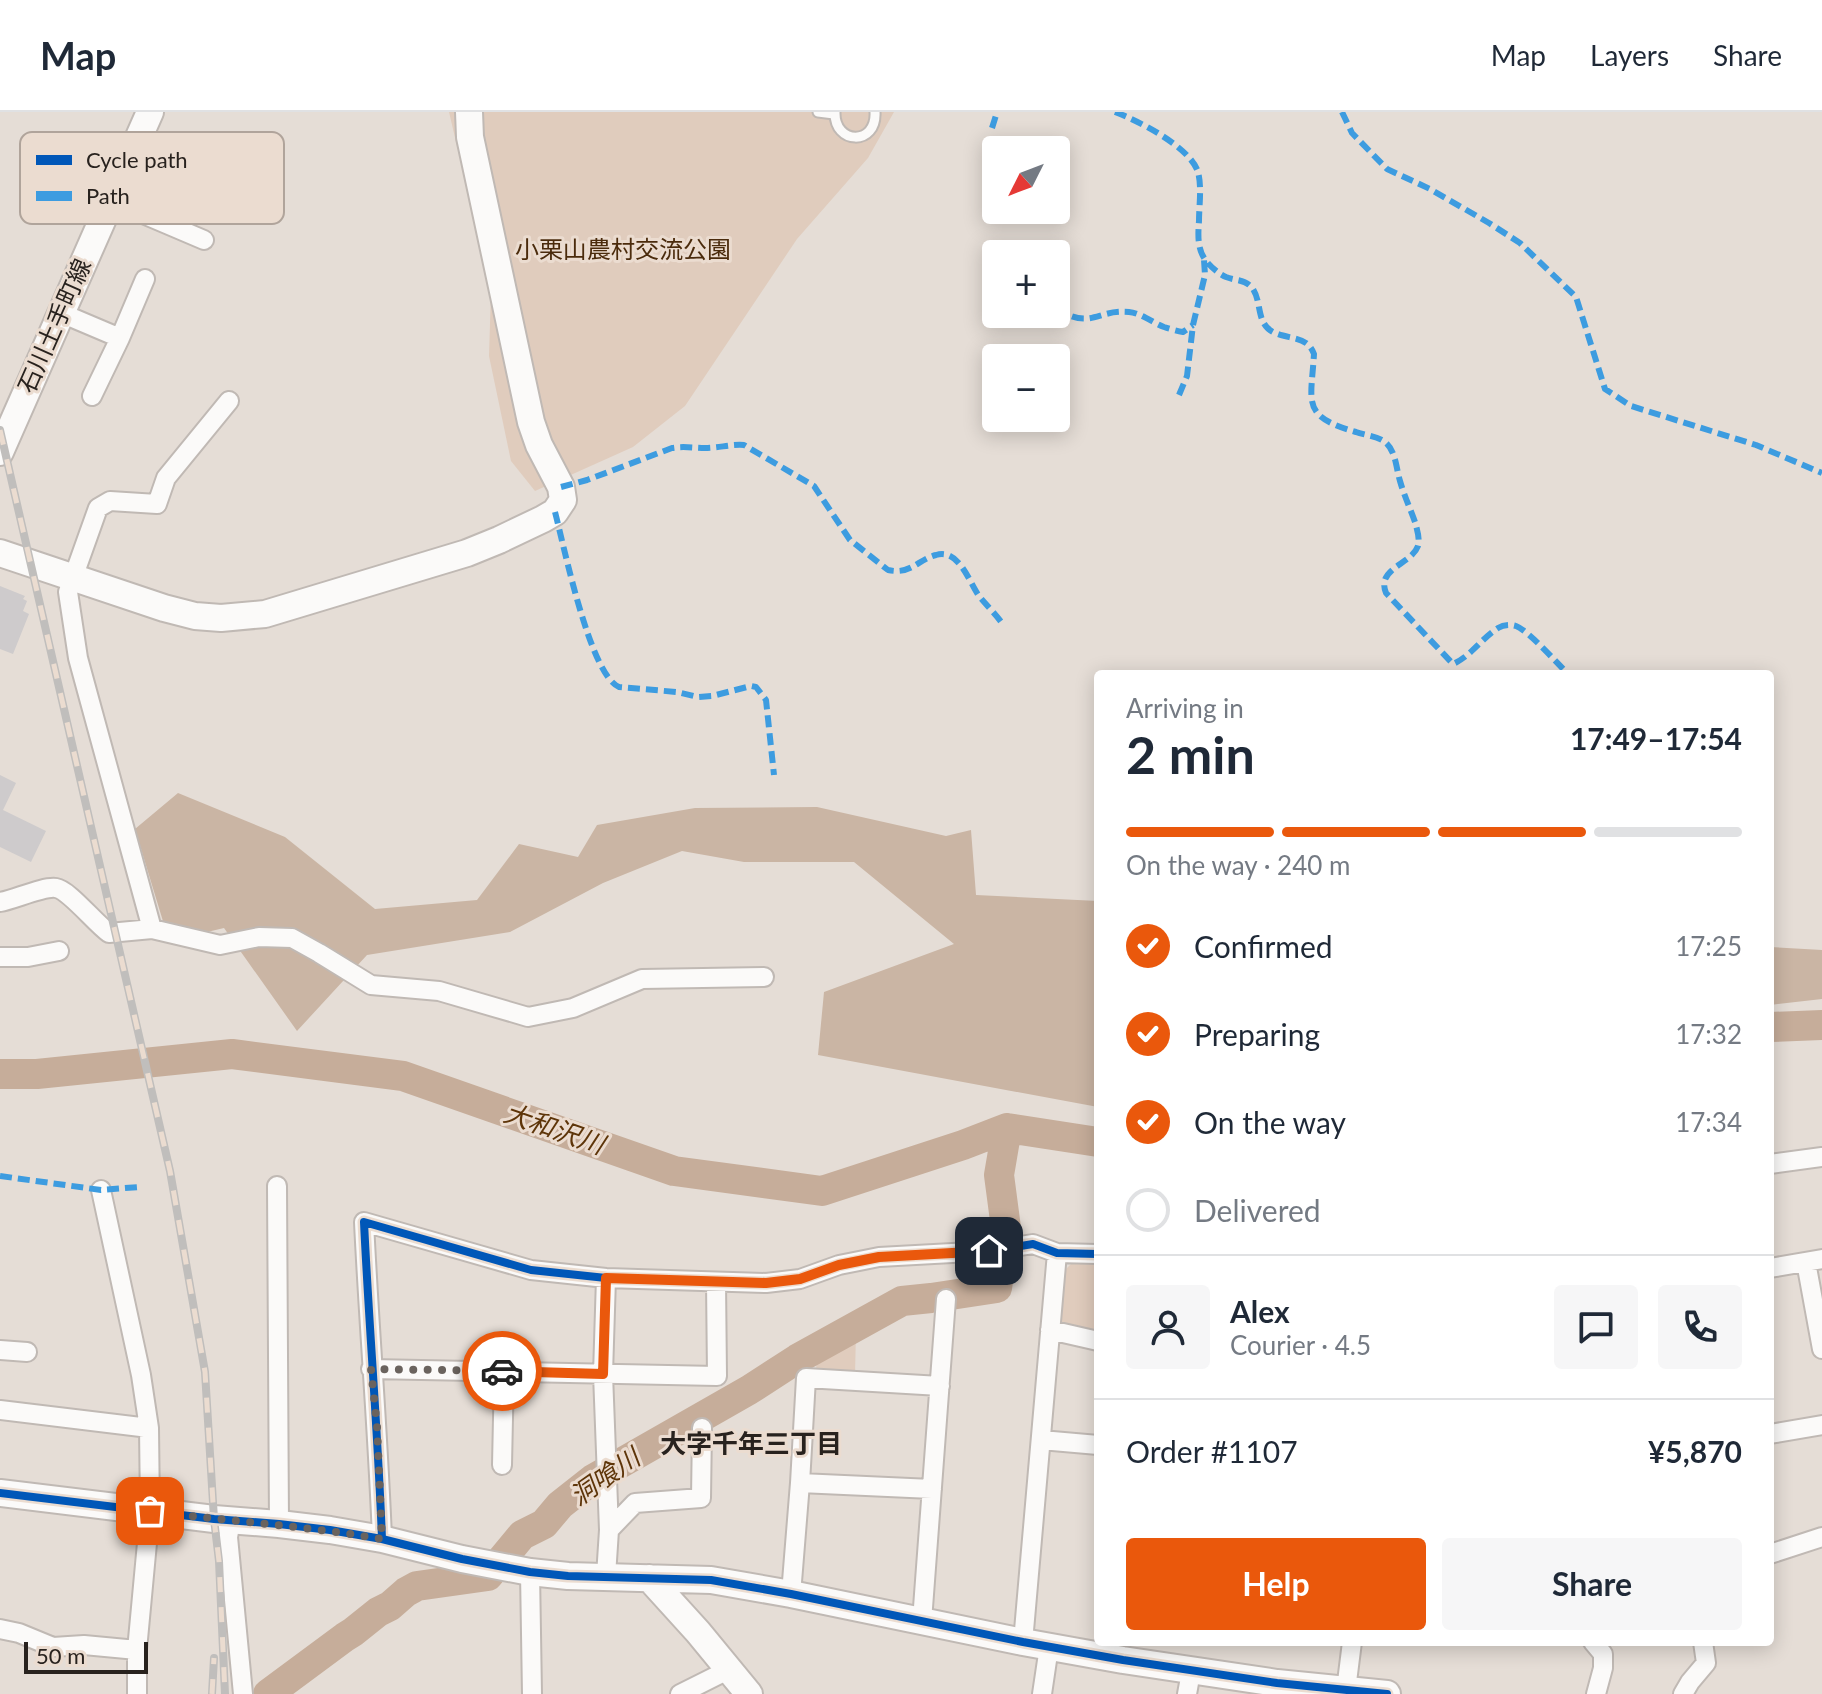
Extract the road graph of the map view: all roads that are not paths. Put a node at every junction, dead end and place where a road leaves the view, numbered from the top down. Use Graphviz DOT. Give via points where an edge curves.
graph roads {
  1 [pos="150,112"];
  2 [pos="469,112"];
  3 [pos="818,112"];
  4 [pos="875,112"];
  5 [pos="835,113"];
  6 [pos="141,132"];
  7 [pos="100,224"];
  8 [pos="166,224"];
  9 [pos="204,240"];
  10 [pos="145,279"];
  11 [pos="61,313"];
  12 [pos="120,338"];
  13 [pos="92,396"];
  14 [pos="229,401"];
  15 [pos="0,452"];
  16 [pos="0,553"];
  17 [pos="72,577"];
  18 [pos="0,902"];
  19 [pos="152,929"];
  20 [pos="59,951"];
  21 [pos="0,957"];
  22 [pos="764,977"];
  23 [pos="1822,1157"];
  24 [pos="1774,1163"];
  25 [pos="277,1186"];
  26 [pos="101,1190"];
  27 [pos="1057,1253"];
  28 [pos="1094,1254"];
  29 [pos="1814,1261"];
  30 [pos="1774,1267"];
  31 [pos="606,1278"];
  32 [pos="716,1282"];
  33 [pos="946,1299"];
  34 [pos="1050,1330"];
  35 [pos="1094,1340"];
  36 [pos="1822,1349"];
  37 [pos="0,1350"];
  38 [pos="27,1352"];
  39 [pos="371,1369"];
  40 [pos="504,1371"];
  41 [pos="603,1374"];
  42 [pos="940,1386"];
  43 [pos="0,1410"];
  44 [pos="1822,1425"];
  45 [pos="149,1428"];
  46 [pos="702,1428"];
  47 [pos="1774,1433"];
  48 [pos="1041,1440"];
  49 [pos="1094,1445"];
  50 [pos="502,1465"];
  51 [pos="800,1483"];
  52 [pos="932,1489"];
  53 [pos="0,1493"];
  54 [pos="150,1511"];
  55 [pos="231,1521"];
  56 [pos="279,1524"];
  57 [pos="609,1530"];
  58 [pos="1822,1537"];
  59 [pos="382,1539"];
  60 [pos="1774,1553"];
  61 [pos="530,1572"];
  62 [pos="606,1576"];
  63 [pos="649,1578"];
  64 [pos="791,1594"];
  65 [pos="922,1621"];
  66 [pos="0,1629"];
  67 [pos="1036,1644"];
  68 [pos="1352,1646"];
  69 [pos="1596,1646"];
  70 [pos="1704,1646"];
  71 [pos="137,1650"];
  72 [pos="1124,1651"];
  73 [pos="728,1670"];
  74 [pos="1189,1683"];
  75 [pos="1277,1689"];
  76 [pos="1346,1690"];
  77 [pos="137,1694"];
  78 [pos="243,1694"];
  79 [pos="532,1694"];
  80 [pos="680,1694"];
  81 [pos="749,1694"];
  82 [pos="1042,1694"];
  83 [pos="1387,1694"];
  84 [pos="1596,1694"];
  85 [pos="1683,1694"];
  1 -- 6 [label="street, 石川土手町線"];
  2 -- 17 [label="street" via="531,422 561,487 563,500 555,512 467,553 243,617 195,616"];
  3 -- 5 [label="lane"];
  4 -- 5 [label="lane" via="870,131 855,137 839,130"];
  7 -- 11 [label="street, 石川土手町線"];
  8 -- 9 [label="street"];
  10 -- 12 [label="street"];
  11 -- 12 [label="street"];
  11 -- 15 [label="street, 石川土手町線"];
  12 -- 13 [label="street"];
  14 -- 17 [label="street" via="166,478 157,504 110,501 98,508"];
  16 -- 17 [label="street"];
  17 -- 19 [label="street" via="68,592 78,658"];
  18 -- 19 [label="street" via="56,888 109,933"];
  19 -- 22 [label="street" via="220,945 259,937 292,938 371,985 439,991 528,1017 573,1008 642,979"];
  20 -- 21 [label="street"];
  23 -- 24 [label="street"];
  25 -- 56 [label="street"];
  26 -- 45 [label="street"];
  27 -- 28 [label="street"];
  27 -- 32 [label="street" via="1033,1244 879,1257 800,1279"];
  27 -- 34 [label="street"];
  29 -- 30 [label="street"];
  29 -- 36 [label="street"];
  31 -- 32 [label="street"];
  31 -- 39 [label="street" via="531,1270 364,1222"];
  31 -- 41 [label="street"];
  32 -- 41 [label="street" via="717,1376"];
  33 -- 42 [label="street"];
  34 -- 35 [label="street"];
  34 -- 48 [label="street"];
  37 -- 38 [label="street"];
  39 -- 40 [label="street"];
  39 -- 59 [label="street"];
  40 -- 41 [label="street"];
  40 -- 50 [label="street"];
  41 -- 57 [label="street"];
  42 -- 51 [label="street" via="806,1378"];
  42 -- 52 [label="street"];
  43 -- 45 [label="street"];
  44 -- 47 [label="street"];
  45 -- 54 [label="street"];
  46 -- 57 [label="street" via="701,1498 635,1503"];
  48 -- 49 [label="street"];
  48 -- 67 [label="street"];
  51 -- 52 [label="street"];
  51 -- 64 [label="street"];
  52 -- 65 [label="street"];
  53 -- 54 [label="street"];
  54 -- 55 [label="street"];
  54 -- 71 [label="street"];
  55 -- 56 [label="street"];
  55 -- 78 [label="street" via="228,1537"];
  56 -- 59 [label="street"];
  57 -- 62 [label="street"];
  58 -- 60 [label="street"];
  59 -- 61 [label="street"];
  61 -- 62 [label="street"];
  61 -- 79 [label="street"];
  62 -- 63 [label="street"];
  63 -- 64 [label="street" via="711,1580"];
  63 -- 73 [label="street"];
  64 -- 65 [label="street"];
  65 -- 67 [label="street"];
  66 -- 71 [label="street" via="53,1647"];
  67 -- 72 [label="street"];
  67 -- 82 [label="street"];
  68 -- 76 [label="street"];
  69 -- 84 [label="street" via="1603,1654 1603,1668"];
  70 -- 85 [label="street" via="1706,1663"];
  71 -- 77 [label="street"];
  72 -- 74 [label="street"];
  73 -- 80 [label="street"];
  73 -- 81 [label="street"];
  74 -- 75 [label="street"];
  75 -- 76 [label="street"];
  76 -- 83 [label="street"];
}
